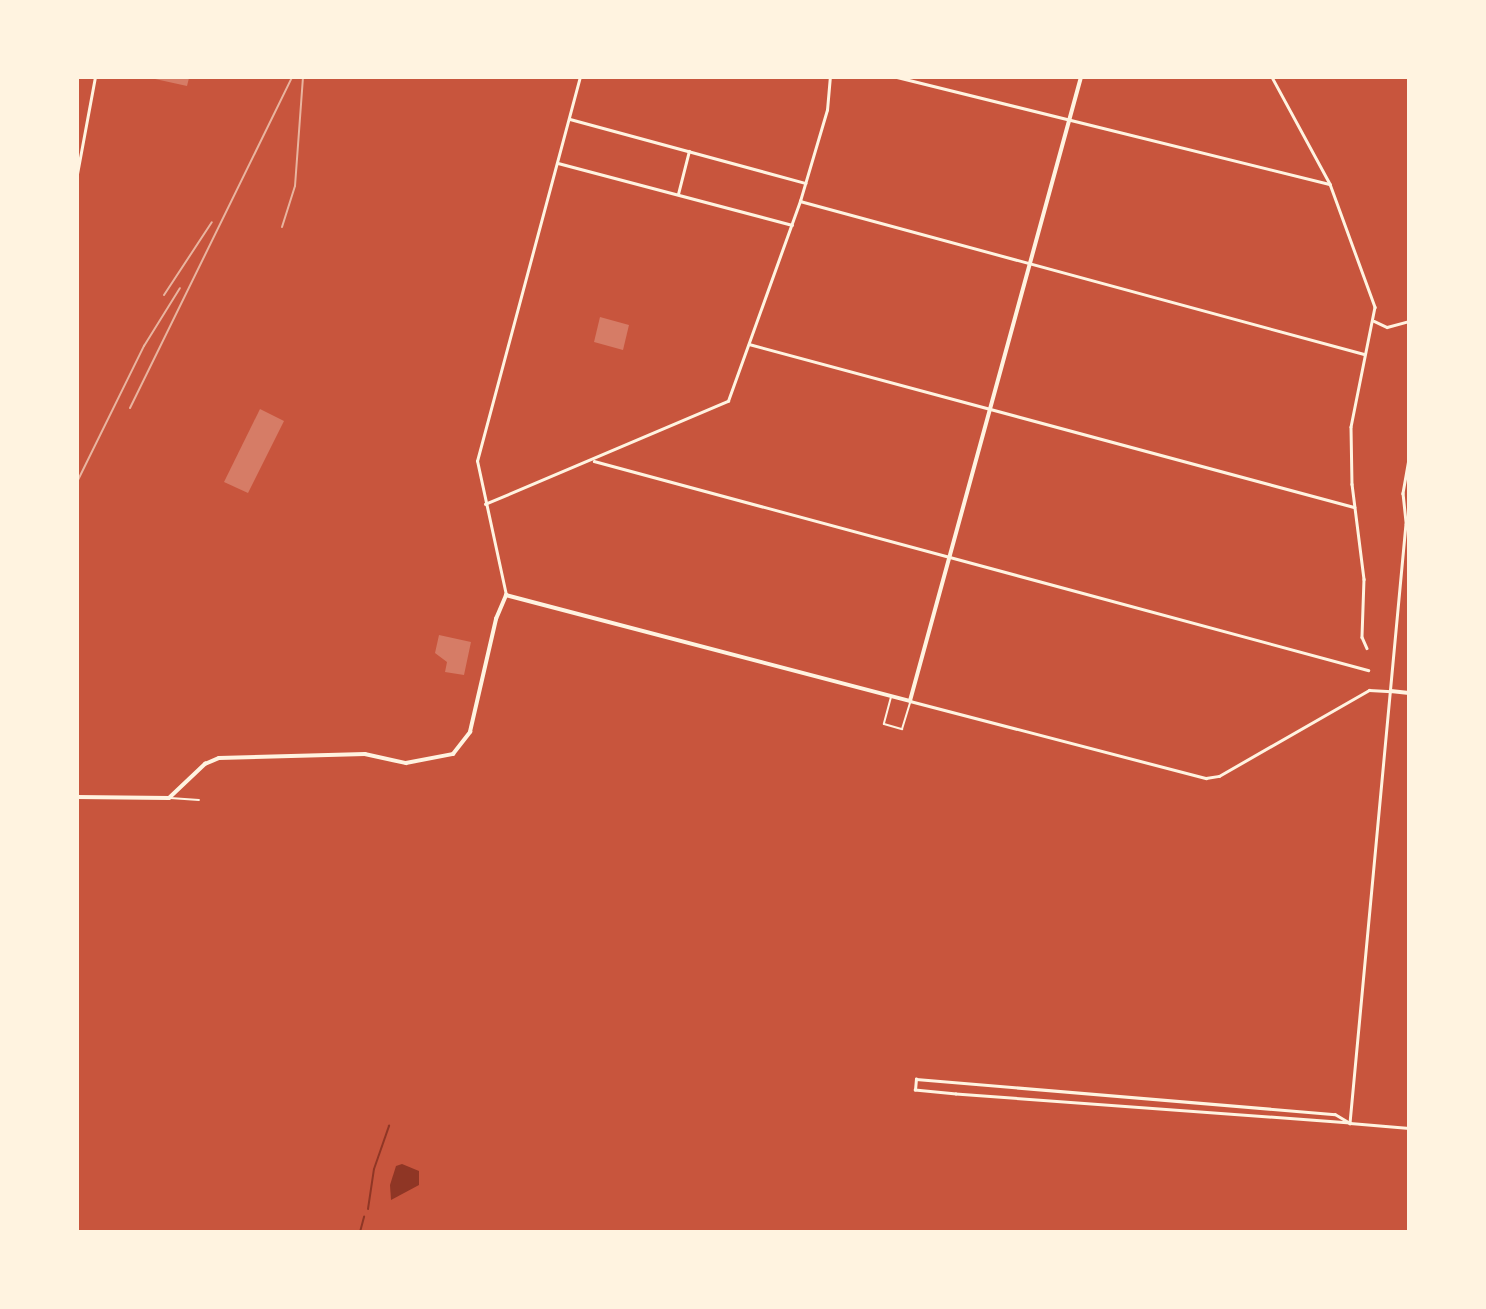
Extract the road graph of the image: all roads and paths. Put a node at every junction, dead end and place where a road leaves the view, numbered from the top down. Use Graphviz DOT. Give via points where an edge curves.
graph roads {
  1 [pos="95,77"];
  2 [pos="580,77"];
  3 [pos="831,77"];
  4 [pos="897,77"];
  5 [pos="1081,77"];
  6 [pos="1272,77"];
  7 [pos="570,119"];
  8 [pos="1069,120"];
  9 [pos="689,151"];
  10 [pos="558,163"];
  11 [pos="77,174"];
  12 [pos="805,183"];
  13 [pos="1331,184"];
  14 [pos="678,194"];
  15 [pos="800,201"];
  16 [pos="792,225"];
  17 [pos="1030,263"];
  18 [pos="1374,321"];
  19 [pos="1409,321"];
  20 [pos="749,344"];
  21 [pos="1364,354"];
  22 [pos="990,409"];
  23 [pos="1409,459"];
  24 [pos="594,461"];
  25 [pos="485,504"];
  26 [pos="1354,507"];
  27 [pos="1409,516"];
  28 [pos="1406,524"];
  29 [pos="950,557"];
  30 [pos="506,595"];
  31 [pos="1367,648"];
  32 [pos="1368,670"];
  33 [pos="1391,691"];
  34 [pos="1409,693"];
  35 [pos="891,696"];
  36 [pos="910,701"];
  37 [pos="77,797"];
  38 [pos="169,798"];
  39 [pos="199,800"];
  40 [pos="1350,1123"];
  41 [pos="1409,1128"];
  1 -- 11 [label="street"];
  2 -- 7 [label="street"];
  3 -- 12 [label="street" via="827,110"];
  4 -- 8 [label="street"];
  5 -- 8 [label="street"];
  6 -- 13 [label="street"];
  7 -- 9 [label="street"];
  7 -- 10 [label="street"];
  8 -- 13 [label="street"];
  8 -- 17 [label="street"];
  9 -- 12 [label="street"];
  9 -- 14 [label="street"];
  10 -- 14 [label="street"];
  10 -- 25 [label="street" via="477,467"];
  12 -- 15 [label="street"];
  13 -- 18 [label="street" via="1375,307"];
  14 -- 16 [label="street"];
  15 -- 16 [label="street"];
  15 -- 17 [label="street"];
  16 -- 20 [label="street"];
  17 -- 21 [label="street"];
  17 -- 22 [label="street"];
  18 -- 19 [label="street" via="1387,327"];
  18 -- 21 [label="street"];
  20 -- 22 [label="street"];
  20 -- 24 [label="street" via="725,404"];
  21 -- 26 [label="street" via="1351,423"];
  22 -- 26 [label="street"];
  22 -- 29 [label="street"];
  23 -- 28 [label="street" via="1403,493"];
  24 -- 25 [label="street"];
  24 -- 29 [label="street"];
  25 -- 30 [label="street"];
  26 -- 31 [label="street" via="1364,579 1362,637"];
  27 -- 28 [label="street"];
  28 -- 33 [label="street"];
  29 -- 32 [label="street"];
  29 -- 36 [label="street"];
  30 -- 35 [label="street"];
  30 -- 38 [label="street" via="496,619 470,732 453,754 406,763 365,754 219,758 205,764"];
  33 -- 34 [label="street"];
  33 -- 36 [label="street" via="1369,690 1219,776 1206,778"];
  33 -- 40 [label="street"];
  35 -- 36 [label="street"];
  35 -- 36 [label="lane" via="884,724 902,729"];
  37 -- 38 [label="street"];
  38 -- 39 [label="lane"];
  40 -- 40 [label="street" via="1335,1114 916,1079 915,1090"];
  40 -- 41 [label="street"];
}
